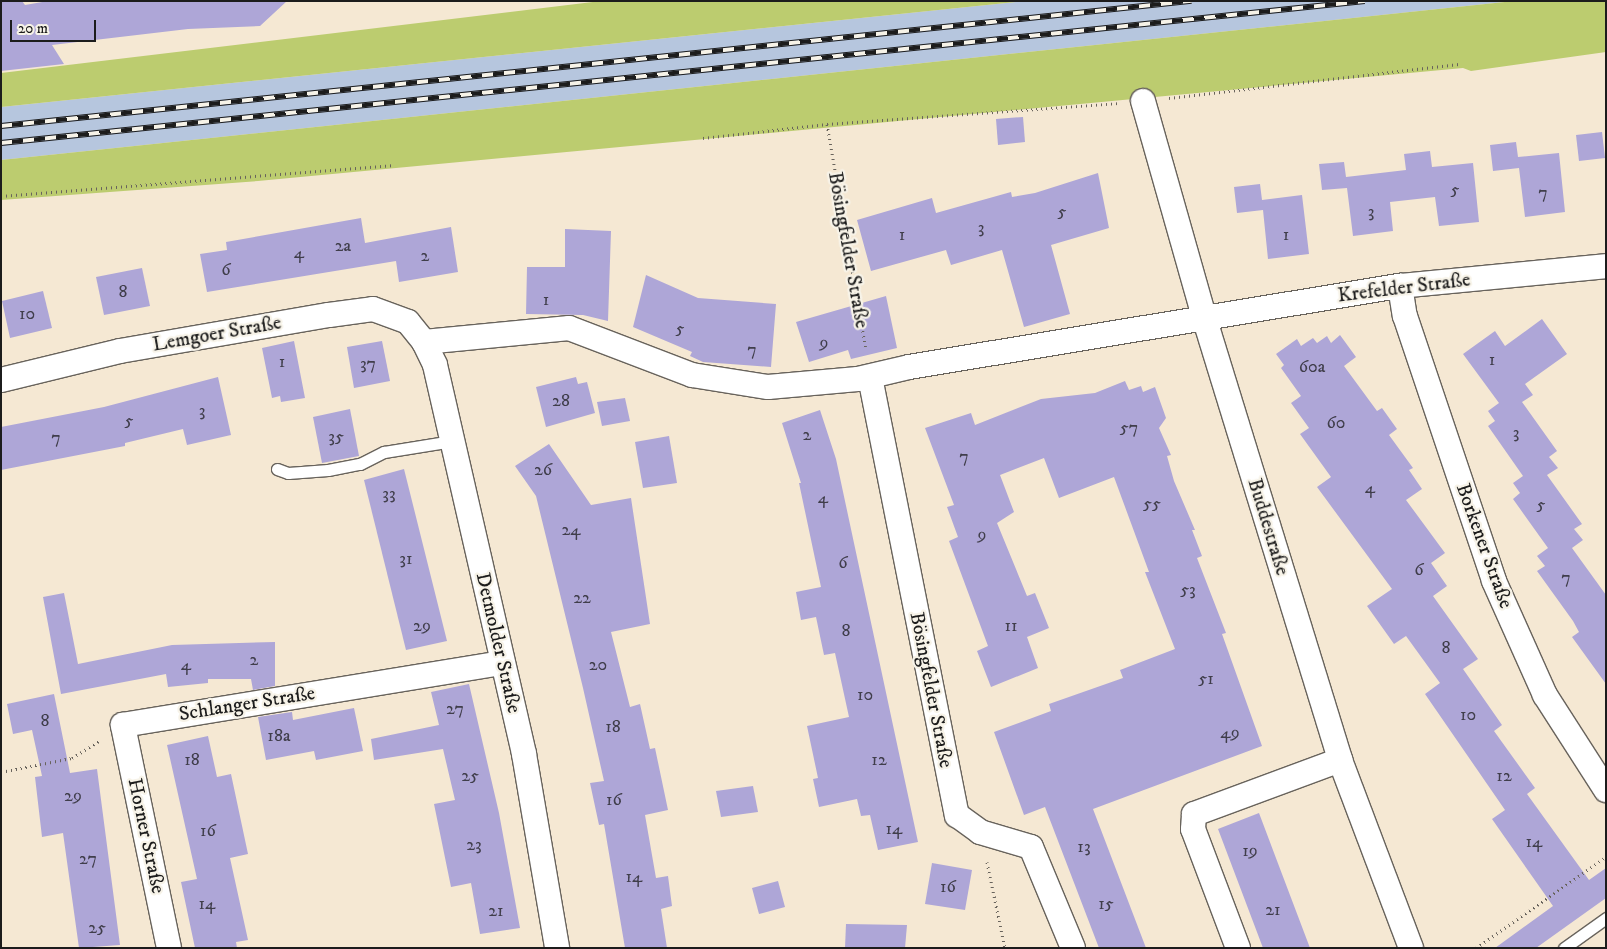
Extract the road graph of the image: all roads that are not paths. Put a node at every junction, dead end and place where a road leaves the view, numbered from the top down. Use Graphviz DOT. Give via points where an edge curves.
graph roads {
  1 [pos="1142,101"];
  2 [pos="1606,266"];
  3 [pos="1400,286"];
  4 [pos="1204,317"];
  5 [pos="424,342"];
  6 [pos="870,377"];
  7 [pos="1,380"];
  8 [pos="452,441"];
  9 [pos="277,468"];
  10 [pos="502,663"];
  11 [pos="123,725"];
  12 [pos="1340,760"];
  13 [pos="1606,790"];
  14 [pos="1606,918"];
  15 [pos="169,948"];
  16 [pos="558,948"];
  17 [pos="1073,948"];
  18 [pos="1238,948"];
  19 [pos="1411,948"];
  20 [pos="1564,948"];
  1 -- 4 [label="street, Buddestraße"];
  2 -- 3 [label="street, Krefelder Straße"];
  3 -- 4 [label="street, Krefelder Straße"];
  3 -- 13 [label="street, Borkener Straße" via="1405,316 1494,581 1545,695"];
  4 -- 6 [label="street" via="909,367"];
  4 -- 12 [label="street, Buddestraße"];
  5 -- 6 [label="street" via="569,328 702,376 768,387"];
  5 -- 7 [label="street, Lemgoer Straße" via="408,322 373,309 120,351"];
  5 -- 8 [label="street, Detmolder Straße" via="435,365"];
  6 -- 17 [label="street, Bösingfelder Straße" via="957,815 980,832 1032,847"];
  8 -- 9 [label="lane" via="384,452 360,464 328,470 288,473"];
  8 -- 10 [label="street, Detmolder Straße"];
  10 -- 11 [label="street, Schlanger Straße"];
  10 -- 16 [label="street, Detmolder Straße" via="524,754"];
  11 -- 15 [label="street, Horner Straße"];
  12 -- 18 [label="street" via="1194,814 1193,828"];
  12 -- 19 [label="street, Buddestraße"];
  14 -- 20 [label="lane"];
}
